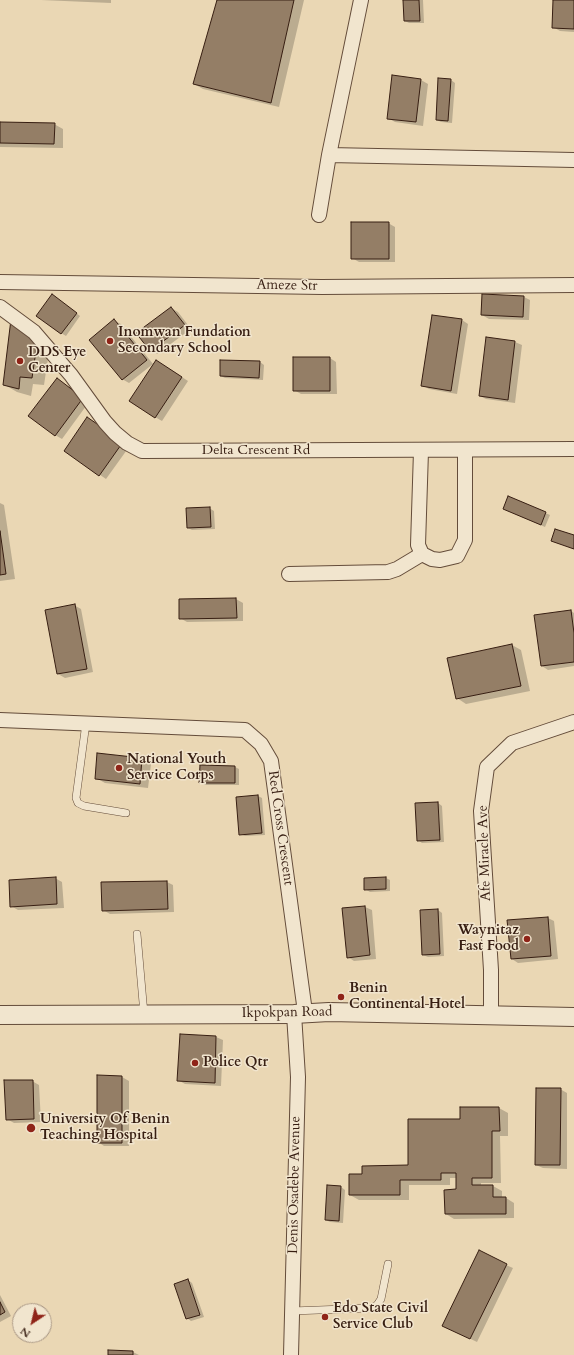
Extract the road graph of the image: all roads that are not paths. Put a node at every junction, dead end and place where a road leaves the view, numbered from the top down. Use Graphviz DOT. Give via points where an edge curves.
graph roads {
  1 [pos="361,0"];
  2 [pos="329,155"];
  3 [pos="574,160"];
  4 [pos="319,215"];
  5 [pos="0,282"];
  6 [pos="574,285"];
  7 [pos="0,307"];
  8 [pos="574,449"];
  9 [pos="465,450"];
  10 [pos="421,451"];
  11 [pos="420,550"];
  12 [pos="289,574"];
  13 [pos="0,720"];
  14 [pos="574,722"];
  15 [pos="86,723"];
  16 [pos="126,813"];
  17 [pos="137,934"];
  18 [pos="300,1013"];
  19 [pos="144,1014"];
  20 [pos="0,1015"];
  21 [pos="491,1016"];
  22 [pos="574,1018"];
  23 [pos="388,1264"];
  24 [pos="292,1311"];
  25 [pos="291,1355"];
  1 -- 2 [label="street"];
  2 -- 3 [label="street"];
  2 -- 4 [label="street"];
  5 -- 6 [label="street, Ameze Str" via="322,287"];
  7 -- 10 [label="street, Delta Crescent Rd" via="34,332 71,375 105,422 126,443 142,451"];
  8 -- 9 [label="street, Delta Crescent Rd"];
  9 -- 10 [label="street, Delta Crescent Rd"];
  9 -- 11 [label="street" via="465,540 462,550 457,556 440,560 432,559"];
  10 -- 11 [label="street"];
  11 -- 12 [label="street" via="397,569 388,572"];
  13 -- 15 [label="street, Red Cross Crescent"];
  14 -- 21 [label="street, Afe Miracle Ave" via="512,743 487,767 481,811 491,970"];
  15 -- 16 [label="lane" via="76,798 78,803"];
  15 -- 18 [label="street, Red Cross Crescent" via="245,730 261,744 271,761"];
  17 -- 19 [label="lane"];
  18 -- 19 [label="street, Ikpokpan Road"];
  18 -- 21 [label="street, Ikpokpan Road"];
  18 -- 24 [label="street, Denis Osadebe Avenue"];
  19 -- 20 [label="street, Ikpokpan Road"];
  21 -- 22 [label="street, Ikpokpan Road"];
  23 -- 24 [label="lane" via="381,1299 371,1308"];
  24 -- 25 [label="street, Denis Osadebe Avenue"];
}
